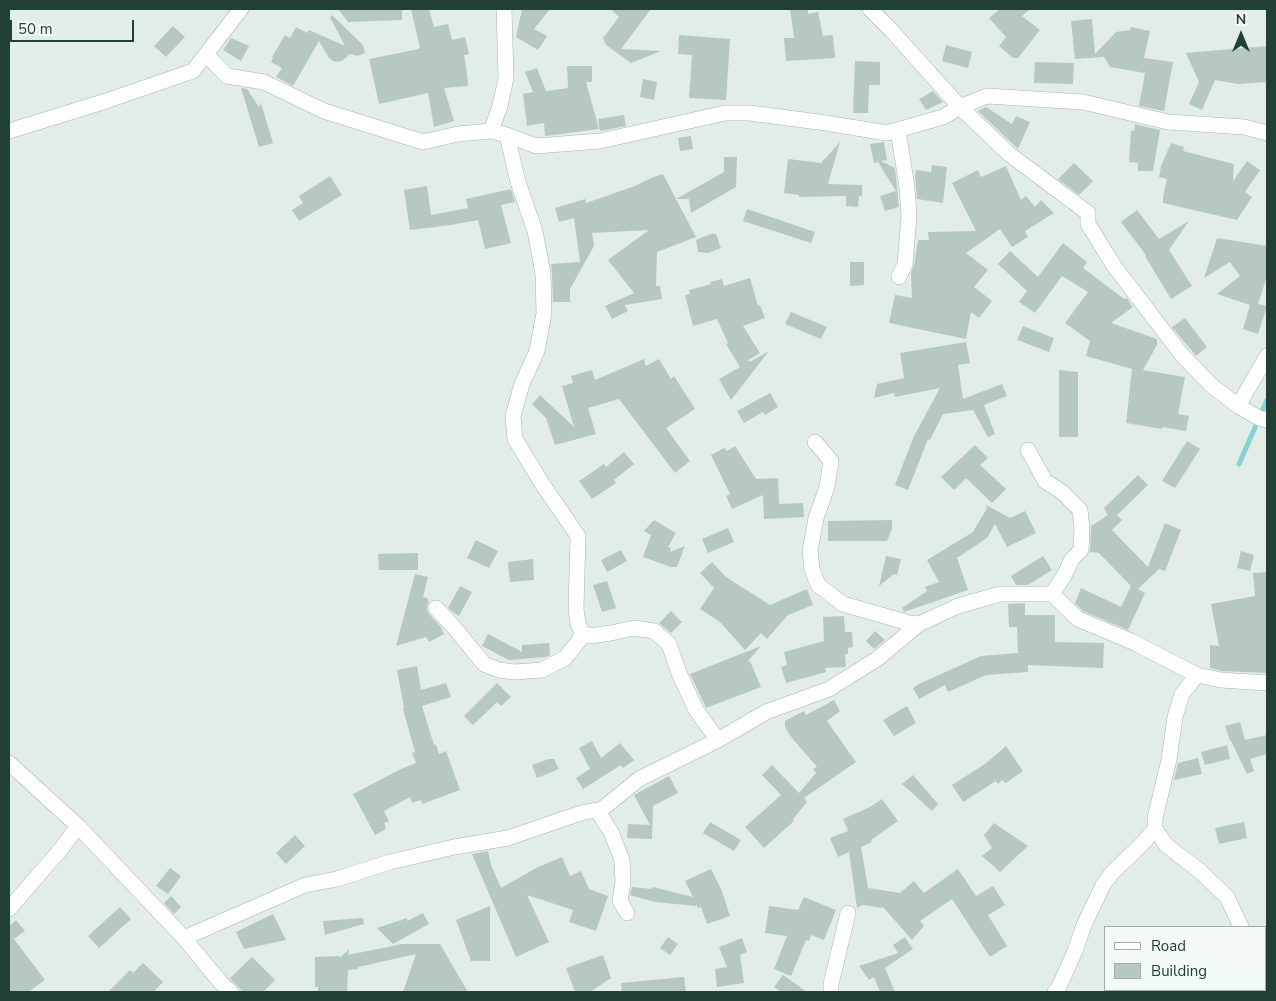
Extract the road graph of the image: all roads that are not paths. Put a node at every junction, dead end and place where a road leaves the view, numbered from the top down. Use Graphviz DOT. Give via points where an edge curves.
graph roads {
  1 [pos="241,9"];
  2 [pos="504,9"];
  3 [pos="871,9"];
  4 [pos="206,54"];
  5 [pos="960,107"];
  6 [pos="898,130"];
  7 [pos="9,131"];
  8 [pos="491,131"];
  9 [pos="1267,132"];
  10 [pos="507,135"];
  11 [pos="899,277"];
  12 [pos="1267,356"];
  13 [pos="1238,406"];
  14 [pos="1267,420"];
  15 [pos="815,442"];
  16 [pos="1028,450"];
  17 [pos="1052,594"];
  18 [pos="436,608"];
  19 [pos="920,624"];
  20 [pos="582,633"];
  21 [pos="1197,675"];
  22 [pos="1267,683"];
  23 [pos="718,740"];
  24 [pos="9,763"];
  25 [pos="597,810"];
  26 [pos="78,826"];
  27 [pos="1155,829"];
  28 [pos="9,909"];
  29 [pos="627,913"];
  30 [pos="848,913"];
  31 [pos="1241,926"];
  32 [pos="184,938"];
  33 [pos="224,989"];
  34 [pos="831,992"];
  35 [pos="1055,992"];
  1 -- 4 [label="street"];
  2 -- 8 [label="street" via="506,78"];
  3 -- 5 [label="street"];
  4 -- 7 [label="street" via="193,71"];
  4 -- 8 [label="street" via="227,76 264,82 324,111 423,142"];
  5 -- 6 [label="street" via="943,117"];
  5 -- 9 [label="street" via="987,96 1083,102 1168,122 1244,127"];
  5 -- 13 [label="street" via="1009,154 1088,214 1088,224 1114,266 1182,355 1211,386"];
  6 -- 10 [label="street" via="887,133 750,113 725,113 600,141 536,146"];
  6 -- 11 [label="street" via="909,216 904,264"];
  8 -- 10 [label="street"];
  10 -- 20 [label="street" via="544,274 544,314 537,351 522,384 513,416 515,439 578,536 576,609"];
  12 -- 13 [label="street"];
  13 -- 14 [label="street"];
  15 -- 19 [label="street" via="832,461 810,551 818,585 843,604"];
  16 -- 17 [label="street" via="1045,481 1080,510 1081,550"];
  17 -- 19 [label="street" via="1000,594 958,606"];
  17 -- 21 [label="street" via="1078,618"];
  18 -- 20 [label="street" via="484,664 500,670 542,670 565,658"];
  19 -- 23 [label="street" via="877,659 829,689 766,712"];
  20 -- 23 [label="street" via="589,636 634,628 654,631 669,644 696,710"];
  21 -- 22 [label="street"];
  21 -- 27 [label="street" via="1182,694 1175,717"];
  23 -- 25 [label="street" via="639,779"];
  24 -- 26 [label="street"];
  25 -- 29 [label="street" via="611,832 622,860 620,901"];
  25 -- 32 [label="street" via="508,838 454,847 305,885"];
  26 -- 28 [label="street"];
  26 -- 32 [label="street"];
  27 -- 31 [label="street" via="1166,845 1227,897"];
  27 -- 35 [label="street" via="1103,884"];
  30 -- 34 [label="street"];
  32 -- 33 [label="street"];
}
